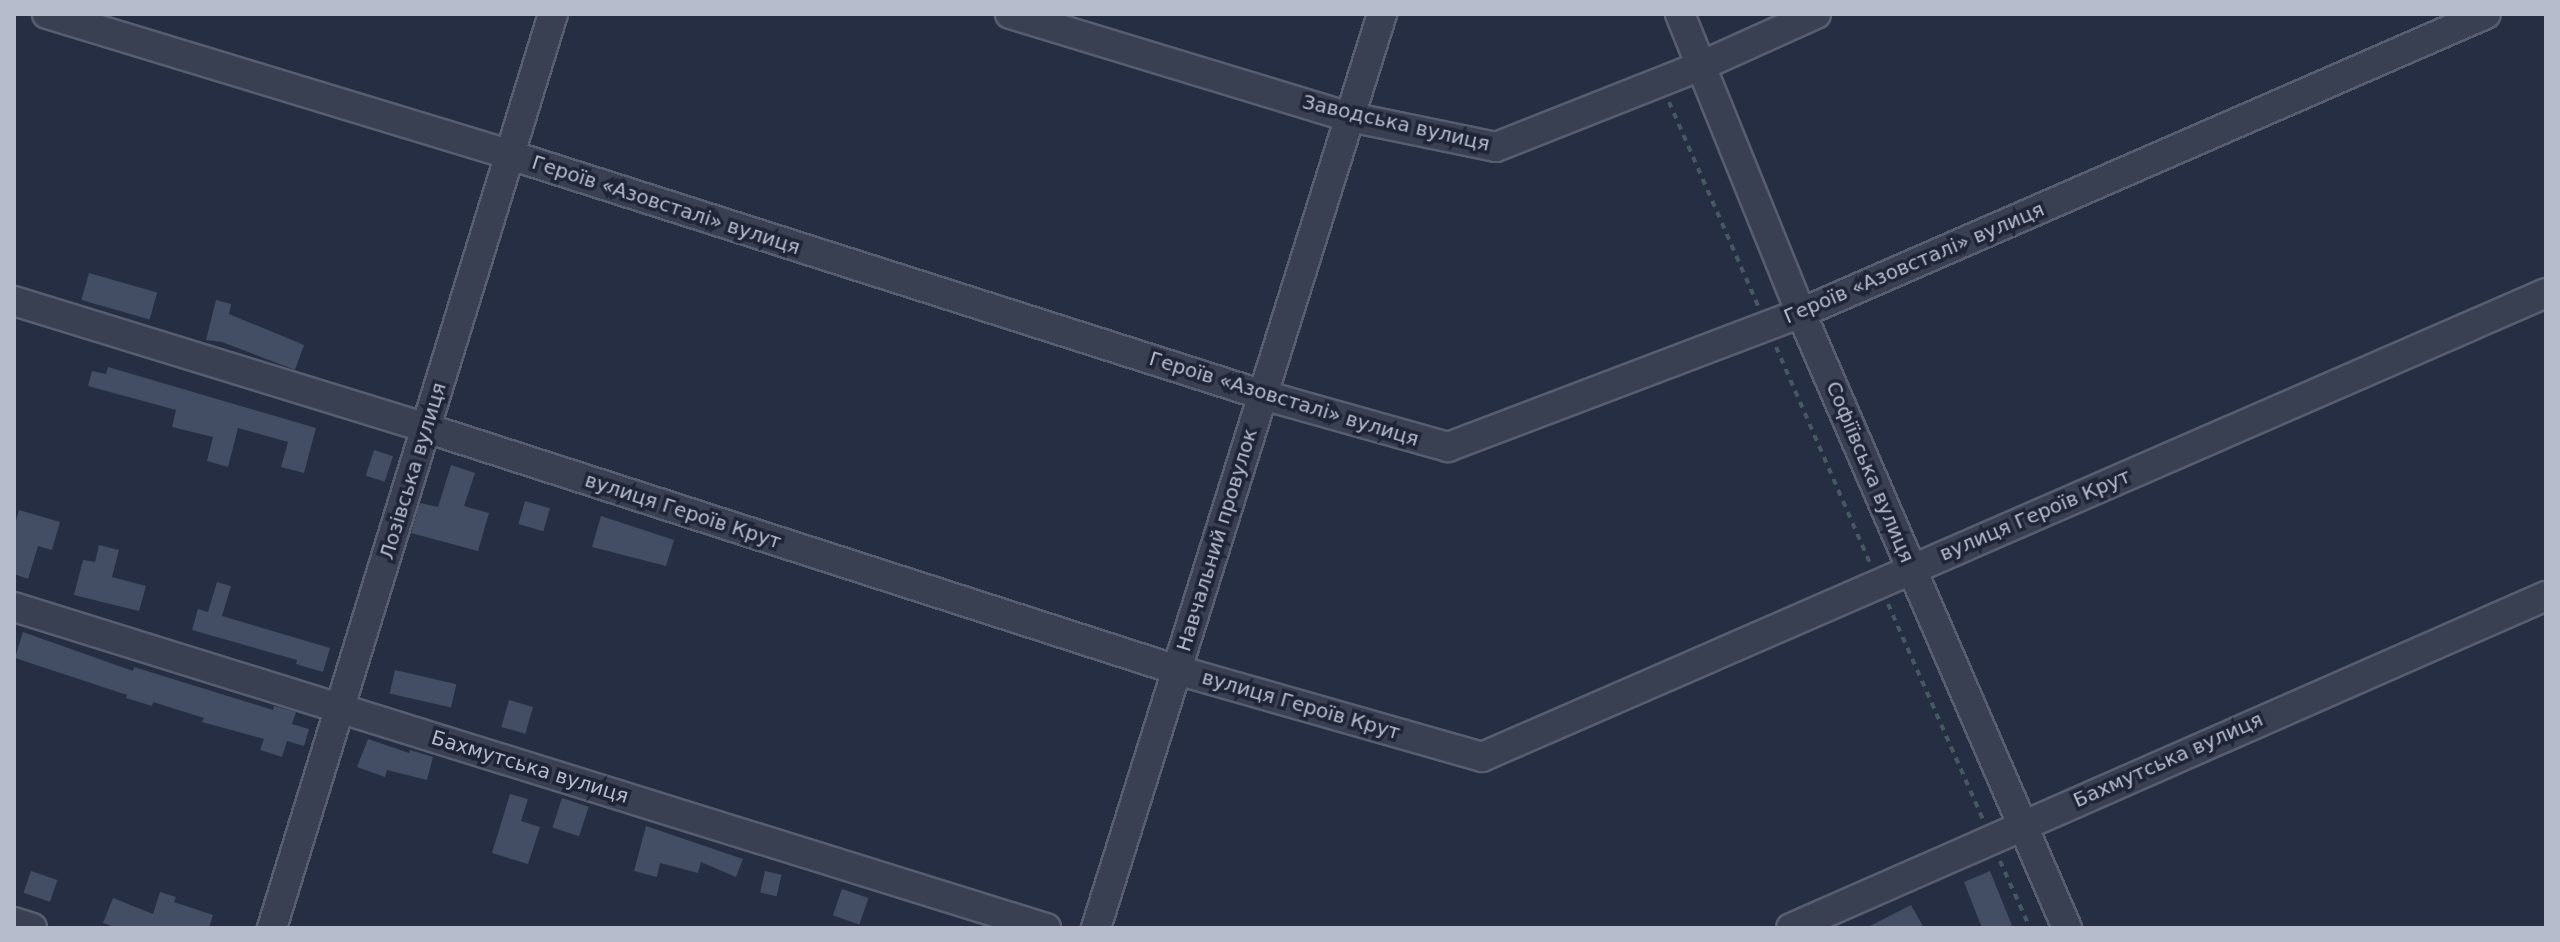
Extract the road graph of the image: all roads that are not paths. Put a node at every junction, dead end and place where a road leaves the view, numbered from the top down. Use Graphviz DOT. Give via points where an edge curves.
graph roads {
  1 [pos="47,14"];
  2 [pos="553,14"];
  3 [pos="1010,14"];
  4 [pos="1382,14"];
  5 [pos="1680,14"];
  6 [pos="1816,14"];
  7 [pos="2486,14"];
  8 [pos="1703,65"];
  9 [pos="1350,117"];
  10 [pos="510,155"];
  11 [pos="2546,293"];
  12 [pos="14,301"];
  13 [pos="1801,313"];
  14 [pos="1263,395"];
  15 [pos="426,428"];
  16 [pos="1912,569"];
  17 [pos="2546,596"];
  18 [pos="14,607"];
  19 [pos="1177,670"];
  20 [pos="340,708"];
  21 [pos="2021,824"];
  22 [pos="14,922"];
  23 [pos="32,928"];
  24 [pos="272,928"];
  25 [pos="1046,928"];
  26 [pos="1096,928"];
  27 [pos="1791,928"];
  28 [pos="2067,928"];
  1 -- 10 [label="street, Героїв «Азовсталі» вулиця"];
  2 -- 10 [label="street, Лозівська вулиця"];
  3 -- 9 [label="street, Заводська вулиця"];
  4 -- 9 [label="street, Навчальний провулок"];
  5 -- 8 [label="street, Софіївська вулиця"];
  6 -- 8 [label="street, Заводська вулиця"];
  7 -- 13 [label="street, Героїв «Азовсталі» вулиця"];
  8 -- 9 [label="street, Заводська вулиця" via="1496,147"];
  8 -- 13 [label="street, Софіївська вулиця"];
  9 -- 14 [label="street, Навчальний провулок"];
  10 -- 14 [label="street, Героїв «Азовсталі» вулиця"];
  10 -- 15 [label="street, Лозівська вулиця"];
  11 -- 16 [label="street, вулиця Героїв Крут"];
  12 -- 15 [label="street, вулиця Героїв Крут"];
  13 -- 14 [label="street, Героїв «Азовсталі» вулиця" via="1448,447"];
  13 -- 16 [label="street, Софіївська вулиця"];
  14 -- 19 [label="street, Навчальний провулок"];
  15 -- 19 [label="street, вулиця Героїв Крут"];
  15 -- 20 [label="street, Лозівська вулиця"];
  16 -- 19 [label="street, вулиця Героїв Крут" via="1482,757"];
  16 -- 21 [label="street, Софіївська вулиця"];
  17 -- 21 [label="street, Бахмутська вулиця"];
  18 -- 20 [label="street, Бахмутська вулиця"];
  19 -- 26 [label="street, Навчальний провулок"];
  20 -- 24 [label="street, Лозівська вулиця"];
  20 -- 25 [label="street, Бахмутська вулиця"];
  21 -- 27 [label="street, Бахмутська вулиця"];
  21 -- 28 [label="street, Софіївська вулиця"];
  22 -- 23 [label="street"];
}
